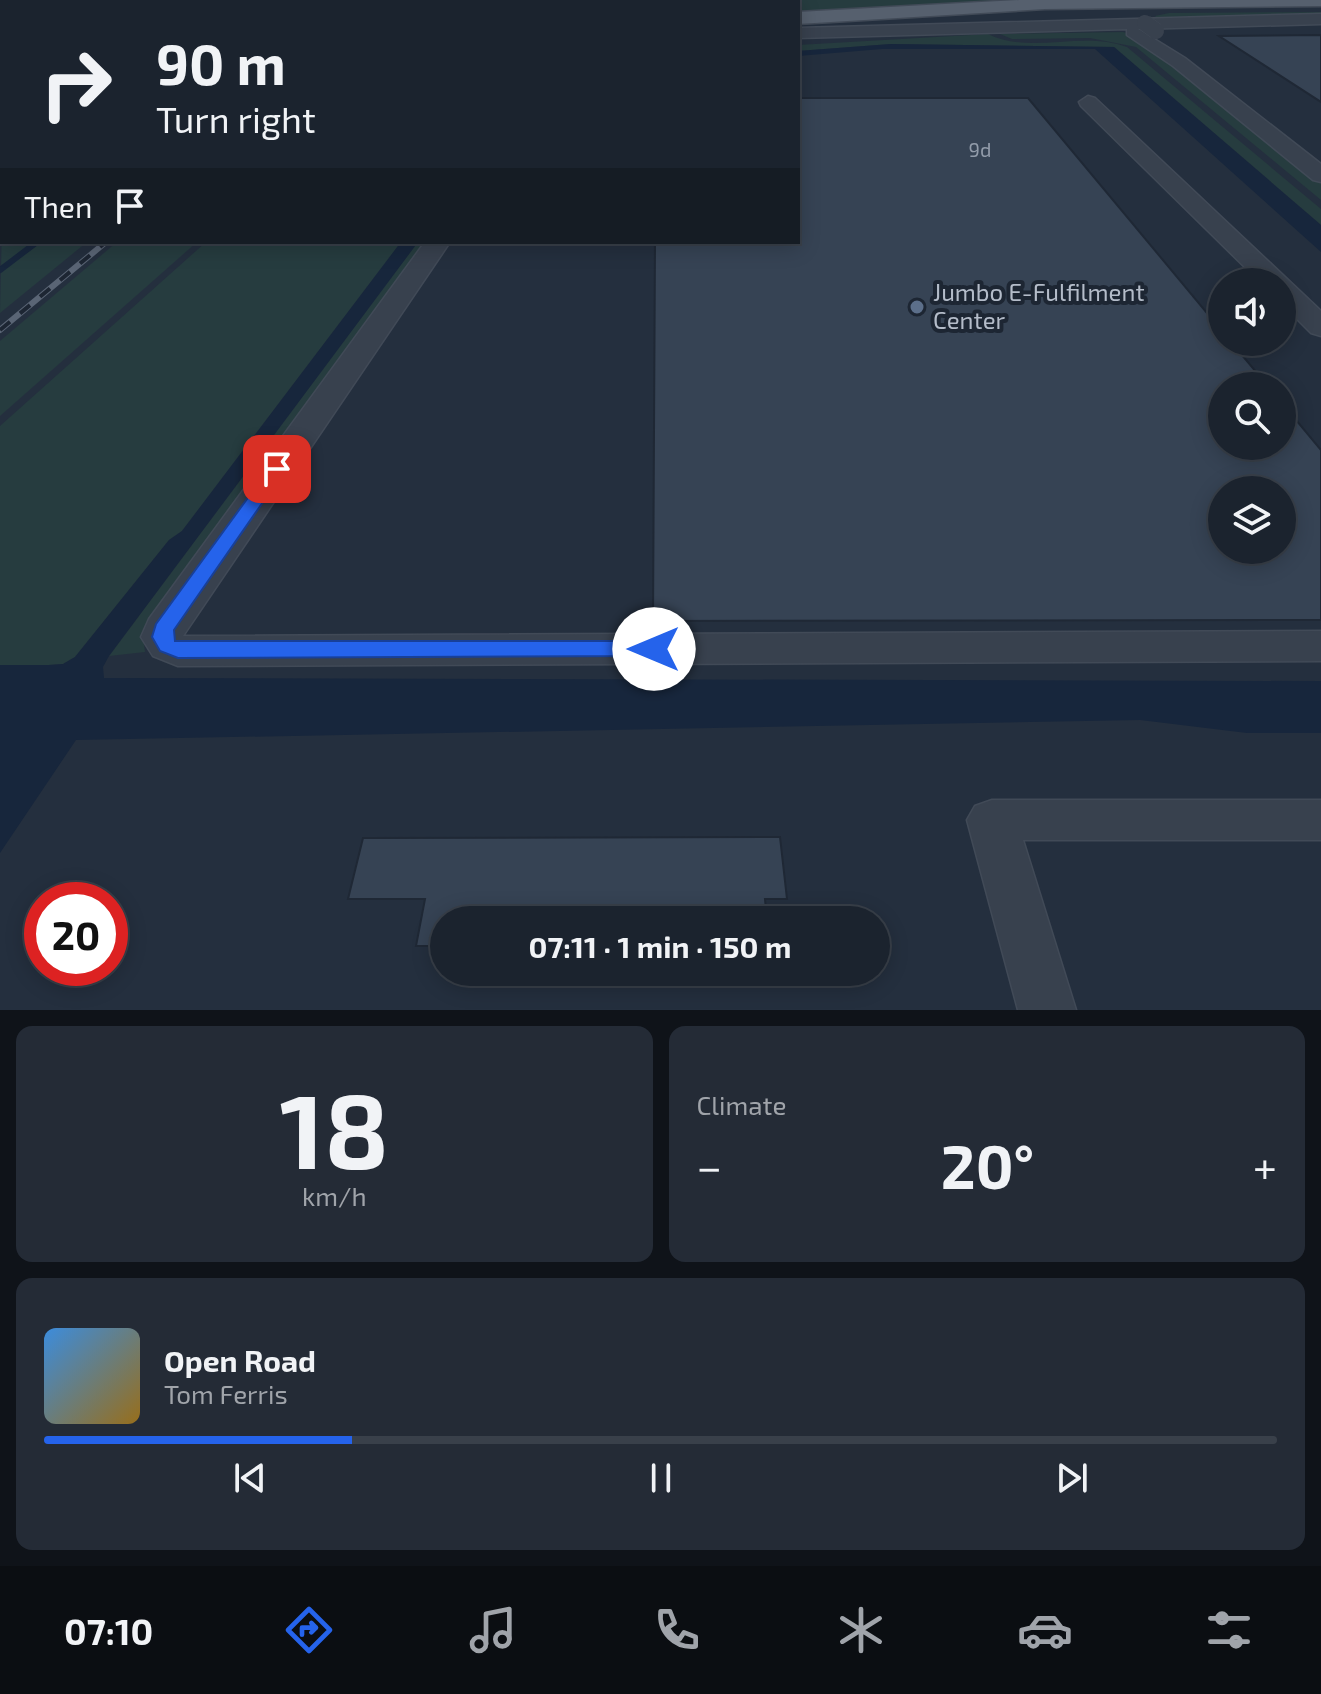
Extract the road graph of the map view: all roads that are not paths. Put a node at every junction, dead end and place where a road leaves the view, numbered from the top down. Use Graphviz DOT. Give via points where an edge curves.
graph roads {
  1 [pos="1321,1"];
  2 [pos="1107,6"];
  3 [pos="1321,9"];
  4 [pos="800,18"];
  5 [pos="1321,19"];
  6 [pos="1138,24"];
  7 [pos="800,26"];
  8 [pos="1321,26"];
  9 [pos="1234,32"];
  10 [pos="800,33"];
  11 [pos="1088,102"];
  12 [pos="1321,160"];
  13 [pos="1321,175"];
  14 [pos="437,244"];
  15 [pos="1260,268"];
  16 [pos="1296,303"];
  17 [pos="1321,327"];
  18 [pos="1321,646"];
  19 [pos="1321,820"];
  20 [pos="1047,1010"];
  1 -- 2 [label="main road"];
  2 -- 4 [label="main road"];
  2 -- 6 [label="main road"];
  2 -- 7 [label="main road"];
  3 -- 6 [label="main road"];
  5 -- 10 [label="street"];
  6 -- 12 [label="street"];
  6 -- 13 [label="street"];
  8 -- 9 [label="street"];
  11 -- 15 [label="street"];
  14 -- 18 [label="street" via="172,616 162,637 168,646 178,651"];
  16 -- 17 [label="street"];
  19 -- 20 [label="street" via="992,820"];
}
